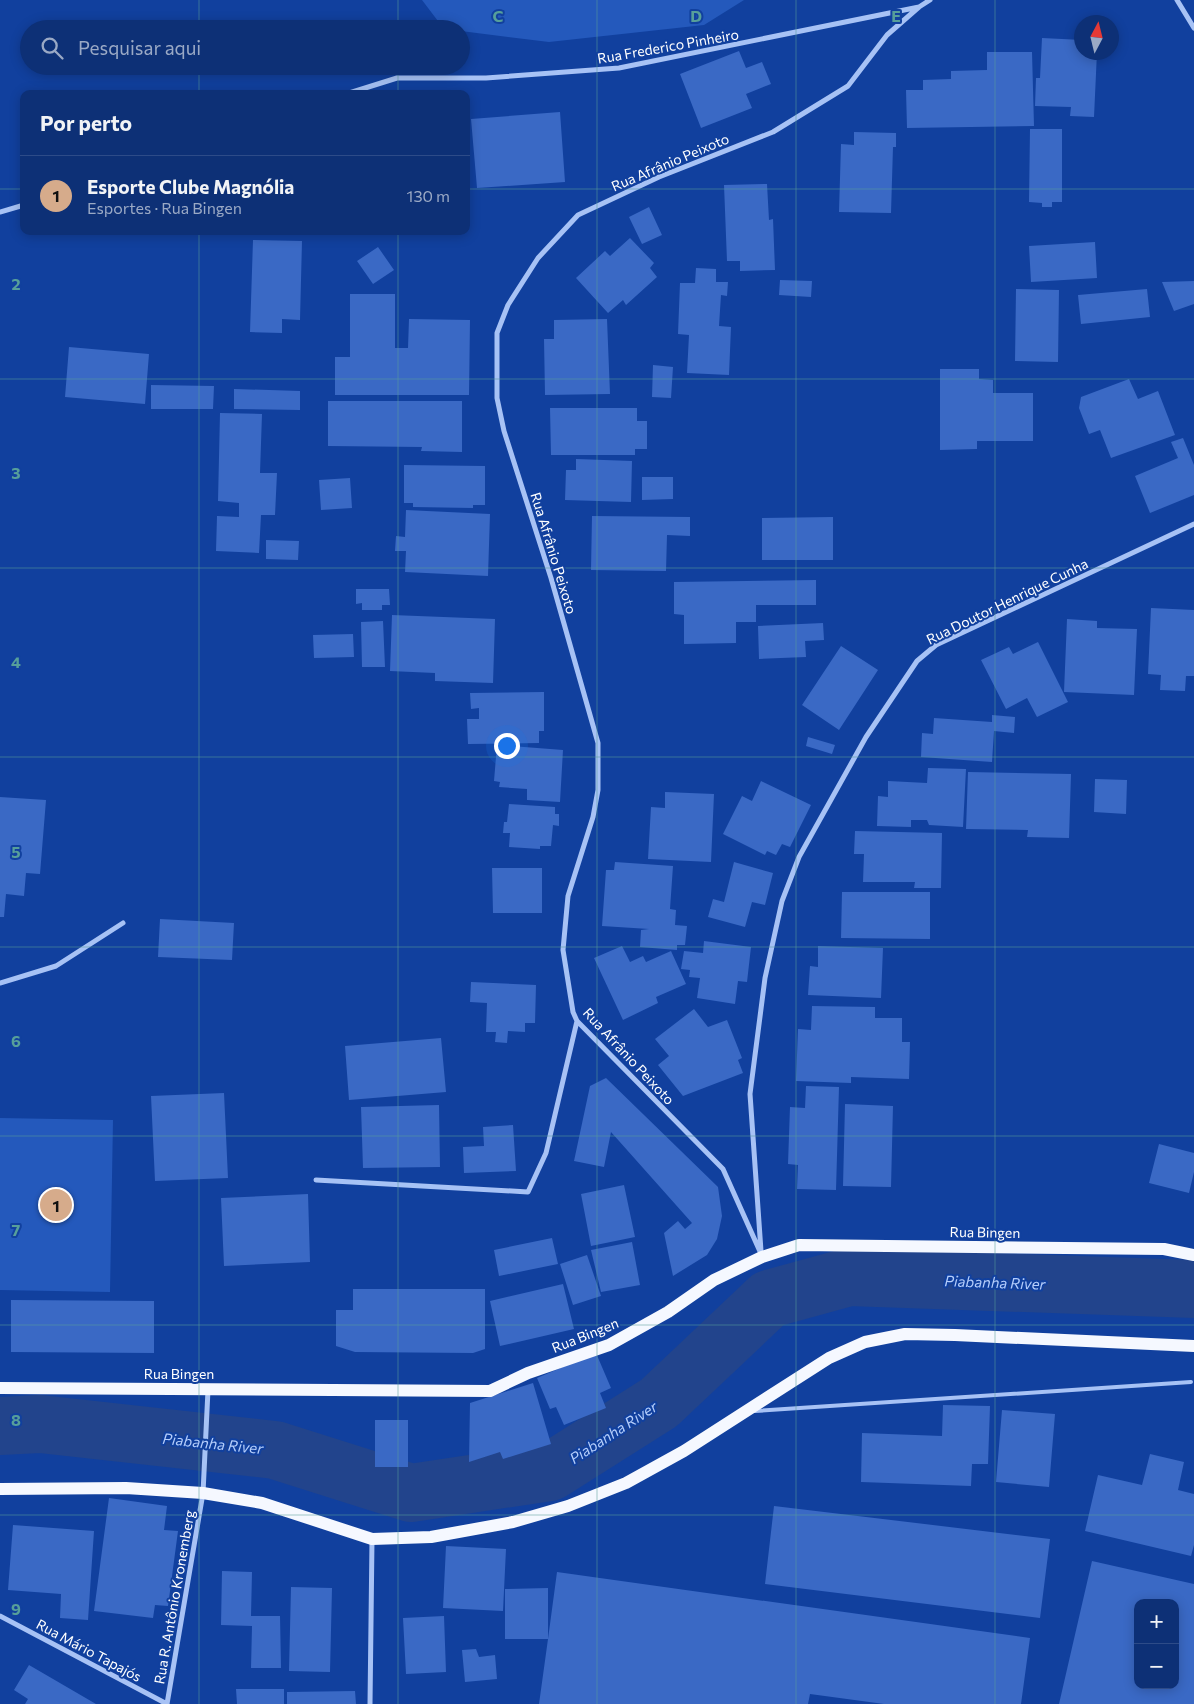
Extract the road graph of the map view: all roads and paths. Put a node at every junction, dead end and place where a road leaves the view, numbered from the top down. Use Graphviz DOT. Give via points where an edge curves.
graph roads {
  1 [pos="930,0"];
  2 [pos="1177,0"];
  3 [pos="919,7"];
  4 [pos="1194,28"];
  5 [pos="359,90"];
  6 [pos="20,206"];
  7 [pos="0,212"];
  8 [pos="1194,524"];
  9 [pos="123,923"];
  10 [pos="0,983"];
  11 [pos="577,1021"];
  12 [pos="316,1180"];
  13 [pos="1194,1255"];
  14 [pos="762,1256"];
  15 [pos="1194,1346"];
  16 [pos="1192,1382"];
  17 [pos="0,1388"];
  18 [pos="209,1388"];
  19 [pos="748,1411"];
  20 [pos="0,1489"];
  21 [pos="203,1494"];
  22 [pos="372,1539"];
  23 [pos="0,1616"];
  24 [pos="167,1704"];
  25 [pos="370,1704"];
  1 -- 3 [label="street, Rua Frederico Pinheiro"];
  2 -- 4 [label="street"];
  3 -- 5 [label="street, Rua Frederico Pinheiro" via="619,68 486,78 397,78"];
  3 -- 11 [label="street, Rua Afrânio Peixoto" via="887,35 848,86 790,122 578,215 538,258 508,305 497,333 497,398 504,431 551,578 598,743 598,790 593,818 568,896 563,950"];
  6 -- 7 [label="street"];
  8 -- 14 [label="street, Rua Doutor Henrique Cunha" via="936,645 918,661 866,737 799,857 782,901 765,978 750,1094"];
  9 -- 10 [label="street" via="56,966"];
  11 -- 12 [label="street" via="546,1153 528,1192"];
  11 -- 14 [label="street, Rua Afrânio Peixoto" via="723,1169"];
  13 -- 14 [label="main road, Rua Bingen" via="1164,1250 799,1245"];
  14 -- 18 [label="main road, Rua Bingen" via="714,1280 668,1312 609,1345 528,1373 490,1391"];
  15 -- 19 [label="main road" via="905,1334 864,1342 830,1358"];
  16 -- 19 [label="lane"];
  17 -- 18 [label="main road, Rua Bingen"];
  18 -- 21 [label="street, Rua R. Antônio Kronemberg"];
  19 -- 22 [label="main road" via="626,1483 568,1506 512,1522 440,1535"];
  20 -- 21 [label="main road" via="126,1488"];
  21 -- 22 [label="main road" via="262,1503"];
  21 -- 24 [label="street, Rua R. Antônio Kronemberg"];
  22 -- 25 [label="street"];
  23 -- 24 [label="street, Rua Mário Tapajós"];
}
